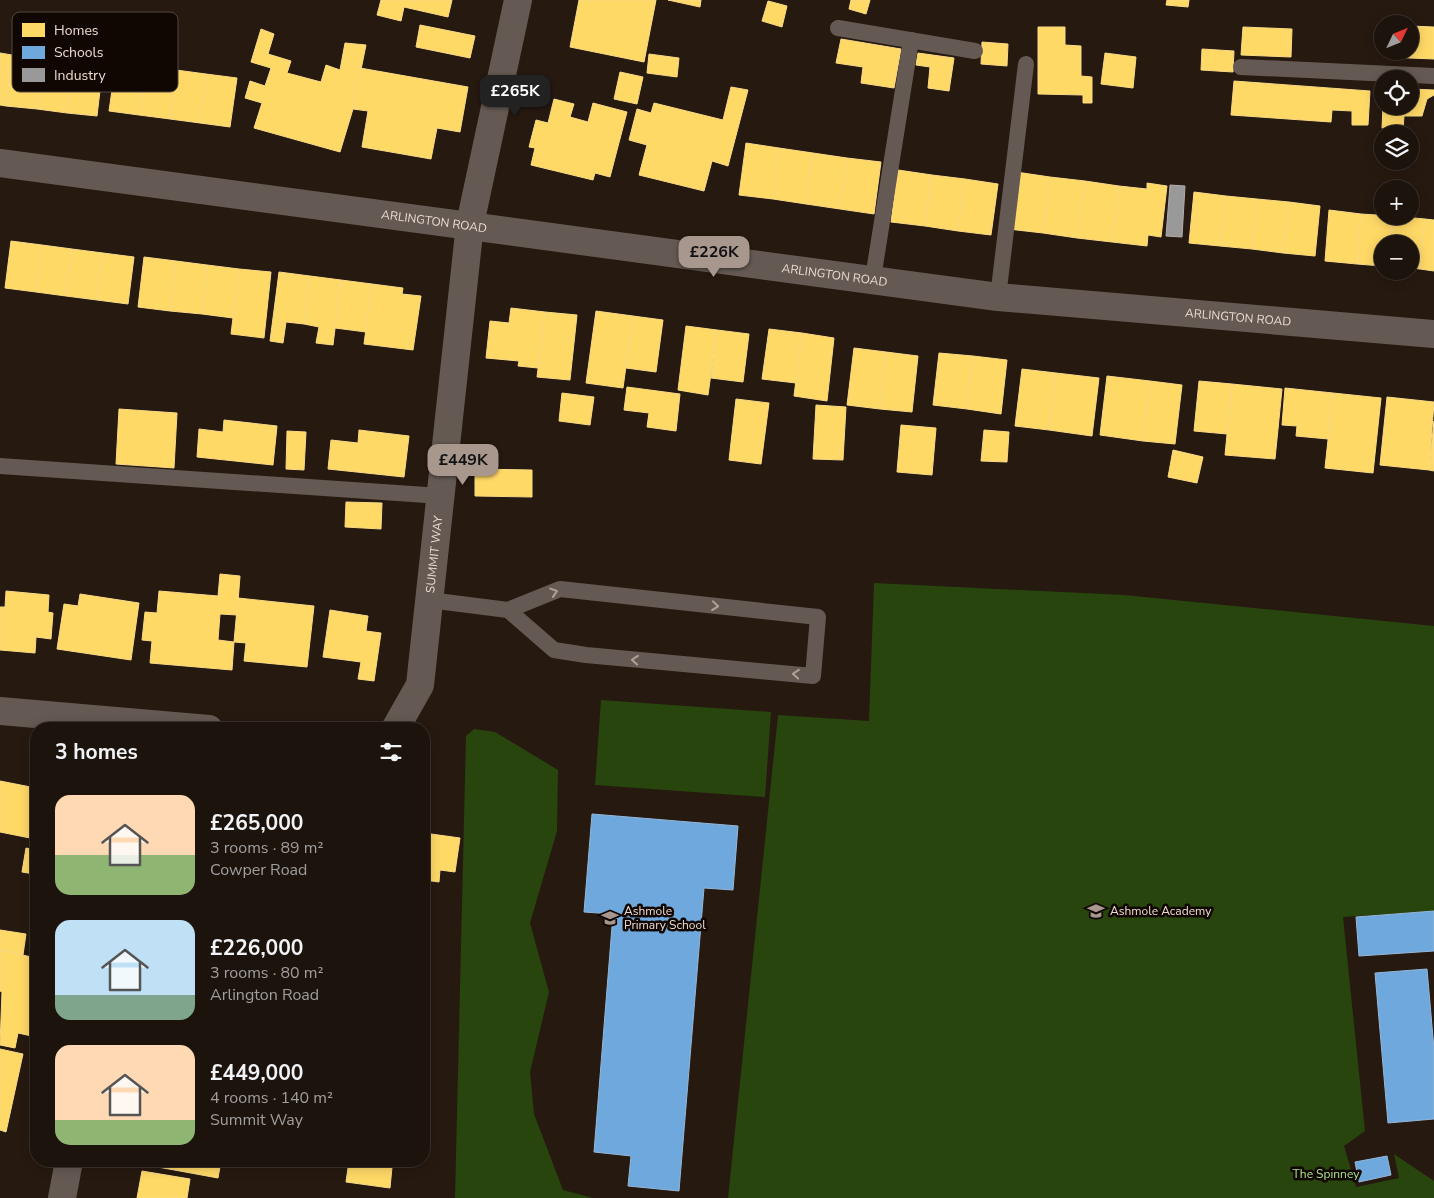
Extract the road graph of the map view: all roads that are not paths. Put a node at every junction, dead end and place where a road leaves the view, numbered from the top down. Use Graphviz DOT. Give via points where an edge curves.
graph roads {
  1 [pos="518,0"];
  2 [pos="838,28"];
  3 [pos="911,40"];
  4 [pos="975,51"];
  5 [pos="1026,65"];
  6 [pos="1242,67"];
  7 [pos="1434,76"];
  8 [pos="0,163"];
  9 [pos="470,224"];
  10 [pos="873,278"];
  11 [pos="998,296"];
  12 [pos="1434,334"];
  13 [pos="0,466"];
  14 [pos="441,496"];
  15 [pos="429,600"];
  16 [pos="508,610"];
  17 [pos="0,711"];
  18 [pos="111,722"];
  19 [pos="399,722"];
  20 [pos="68,1167"];
  21 [pos="62,1198"];
  1 -- 9 [label="street, SUMMIT WAY"];
  2 -- 3 [label="lane"];
  3 -- 4 [label="lane"];
  3 -- 10 [label="lane"];
  5 -- 11 [label="lane"];
  6 -- 7 [label="lane"];
  8 -- 9 [label="street, ARLINGTON ROAD"];
  9 -- 10 [label="street, ARLINGTON ROAD"];
  9 -- 14 [label="street, SUMMIT WAY"];
  10 -- 11 [label="street, ARLINGTON ROAD"];
  11 -- 12 [label="street, ARLINGTON ROAD"];
  13 -- 14 [label="lane"];
  14 -- 15 [label="street, SUMMIT WAY"];
  15 -- 16 [label="lane"];
  15 -- 19 [label="street, SUMMIT WAY" via="420,685"];
  16 -- 16 [label="lane, one-way" via="560,589 818,617 813,676 554,650"];
  17 -- 18 [label="street"];
  20 -- 21 [label="street"];
}
